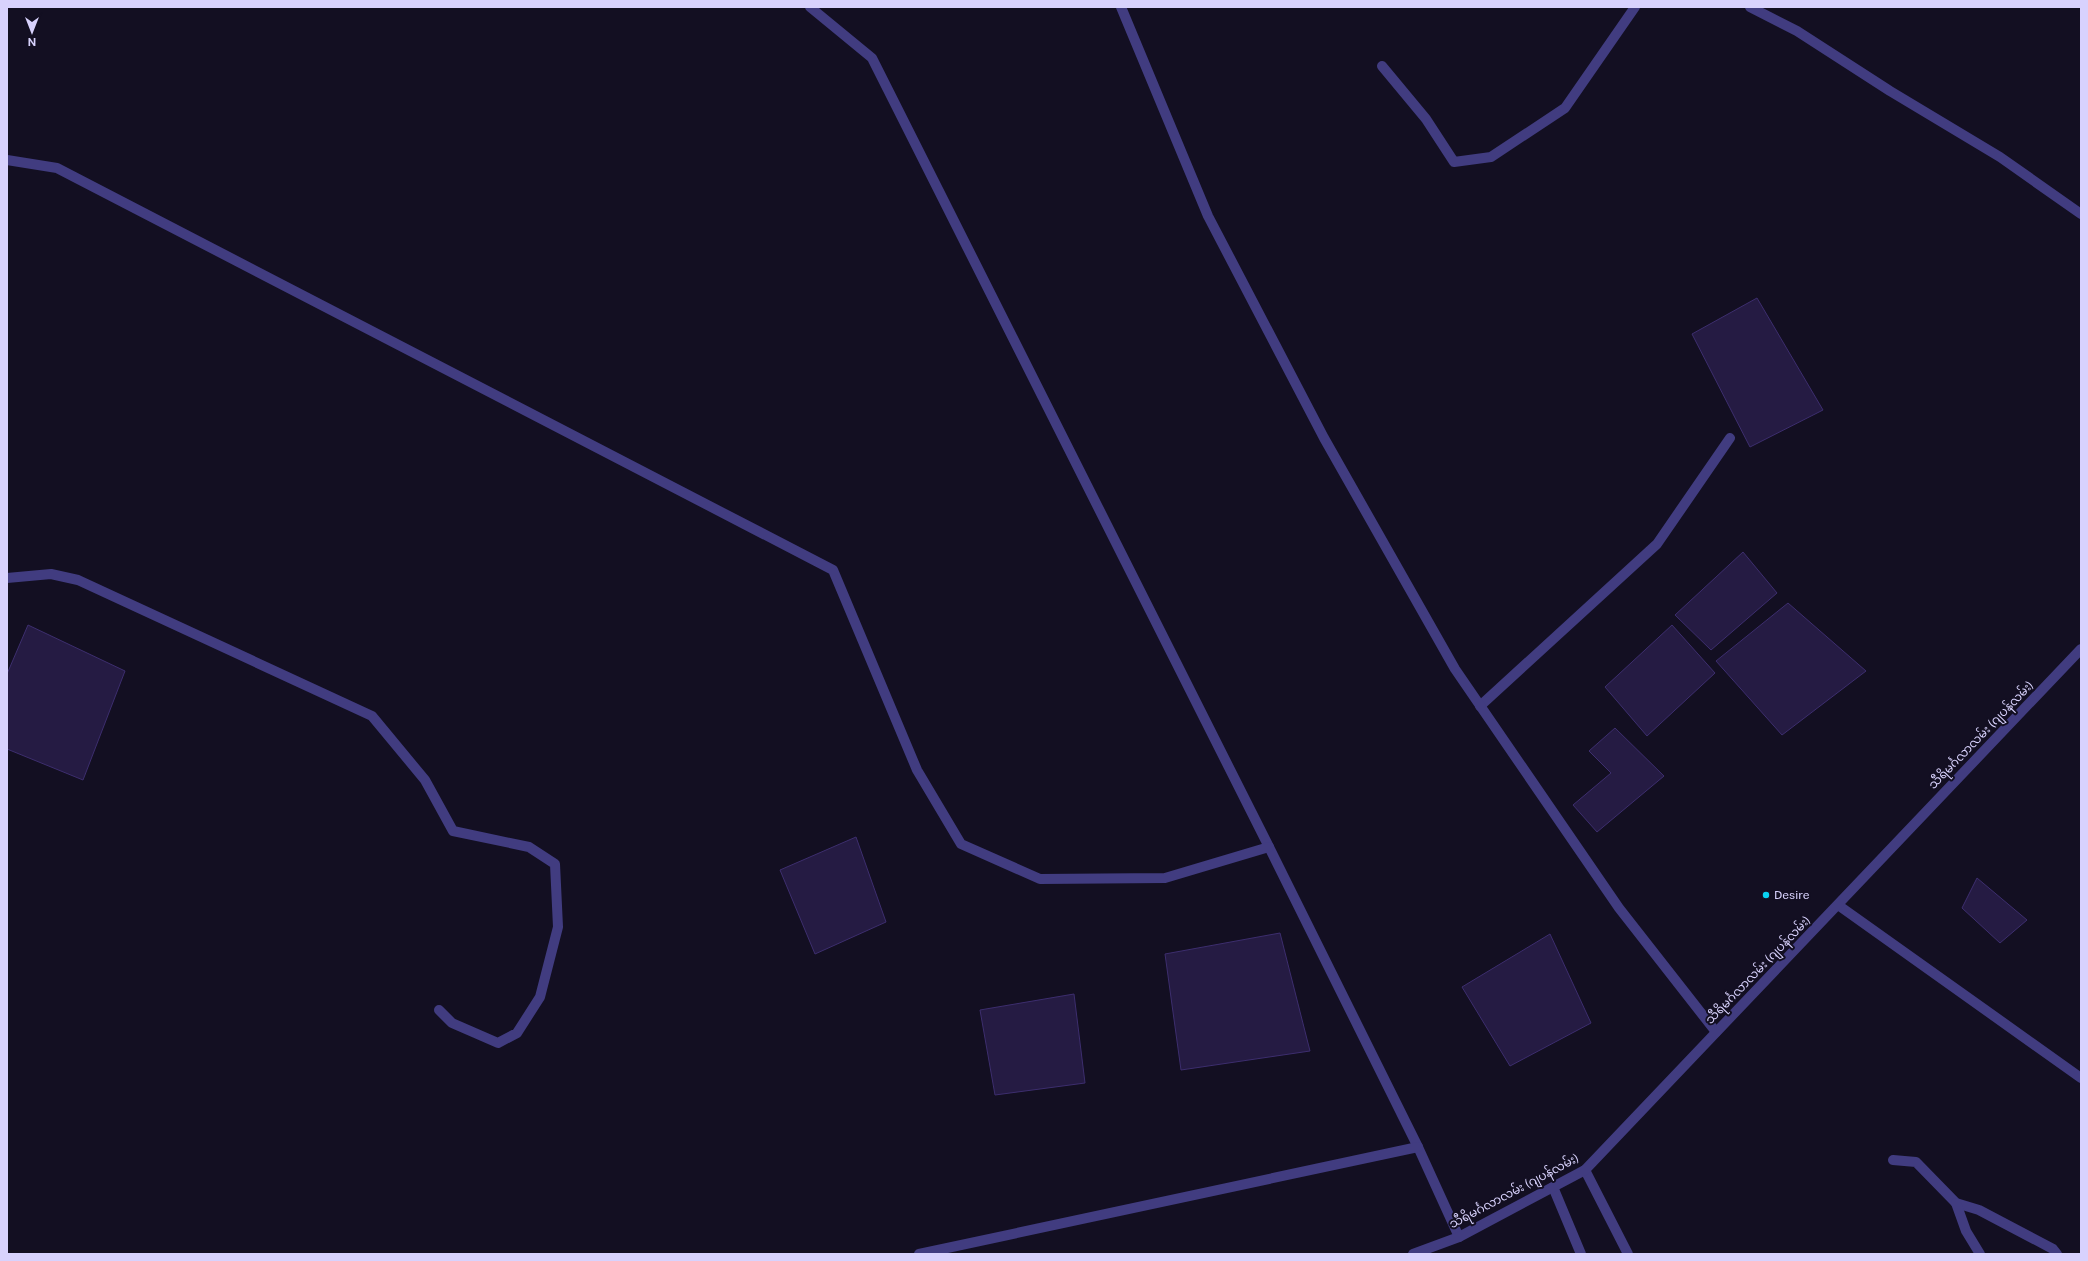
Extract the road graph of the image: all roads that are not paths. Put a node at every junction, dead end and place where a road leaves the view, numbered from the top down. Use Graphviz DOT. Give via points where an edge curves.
graph roads {
  1 [pos="810,7"];
  2 [pos="1121,7"];
  3 [pos="1635,7"];
  4 [pos="1750,7"];
  5 [pos="1382,66"];
  6 [pos="7,160"];
  7 [pos="2081,214"];
  8 [pos="1730,438"];
  9 [pos="7,578"];
  10 [pos="2081,649"];
  11 [pos="1480,706"];
  12 [pos="1269,848"];
  13 [pos="1838,905"];
  14 [pos="440,1010"];
  15 [pos="1716,1032"];
  16 [pos="2081,1078"];
  17 [pos="1418,1147"];
  18 [pos="1893,1160"];
  19 [pos="1585,1170"];
  20 [pos="1553,1187"];
  21 [pos="1956,1203"];
  22 [pos="1459,1237"];
  23 [pos="919,1254"];
  24 [pos="1413,1254"];
  25 [pos="1581,1254"];
  26 [pos="1628,1254"];
  27 [pos="1980,1254"];
  28 [pos="2057,1254"];
  1 -- 12 [label="street" via="872,58"];
  2 -- 11 [label="street" via="1208,216 1324,438 1455,669"];
  3 -- 5 [label="street" via="1565,108 1491,157 1454,162 1426,119"];
  4 -- 7 [label="street" via="1797,31 1890,92 2000,157"];
  6 -- 12 [label="street" via="57,168 833,570 917,770 961,844 1040,880 1166,878"];
  8 -- 11 [label="street" via="1656,544"];
  9 -- 14 [label="street" via="50,574 78,580 372,716 425,780 453,830 529,848 556,864 558,926 540,997 517,1033 498,1043 452,1023"];
  10 -- 13 [label="street, သီရိမင်္ဂလာလမ်း (ဂျပန်လမ်း)"];
  11 -- 15 [label="street" via="1619,908"];
  12 -- 17 [label="street"];
  13 -- 15 [label="street, သီရိမင်္ဂလာလမ်း (ဂျပန်လမ်း)"];
  13 -- 16 [label="street"];
  15 -- 19 [label="street, သီရိမင်္ဂလာလမ်း (ဂျပန်လမ်း)"];
  17 -- 22 [label="street"];
  17 -- 23 [label="street"];
  18 -- 21 [label="street" via="1916,1162"];
  19 -- 20 [label="street, သီရိမင်္ဂလာလမ်း (ဂျပန်လမ်း)"];
  19 -- 26 [label="street"];
  20 -- 22 [label="street, သီရိမင်္ဂလာလမ်း (ဂျပန်လမ်း)"];
  20 -- 25 [label="street"];
  21 -- 27 [label="street" via="1966,1232"];
  21 -- 28 [label="street" via="1979,1210 2053,1249"];
  22 -- 24 [label="street, သီရိမင်္ဂလာလမ်း (ဂျပန်လမ်း)"];
}
